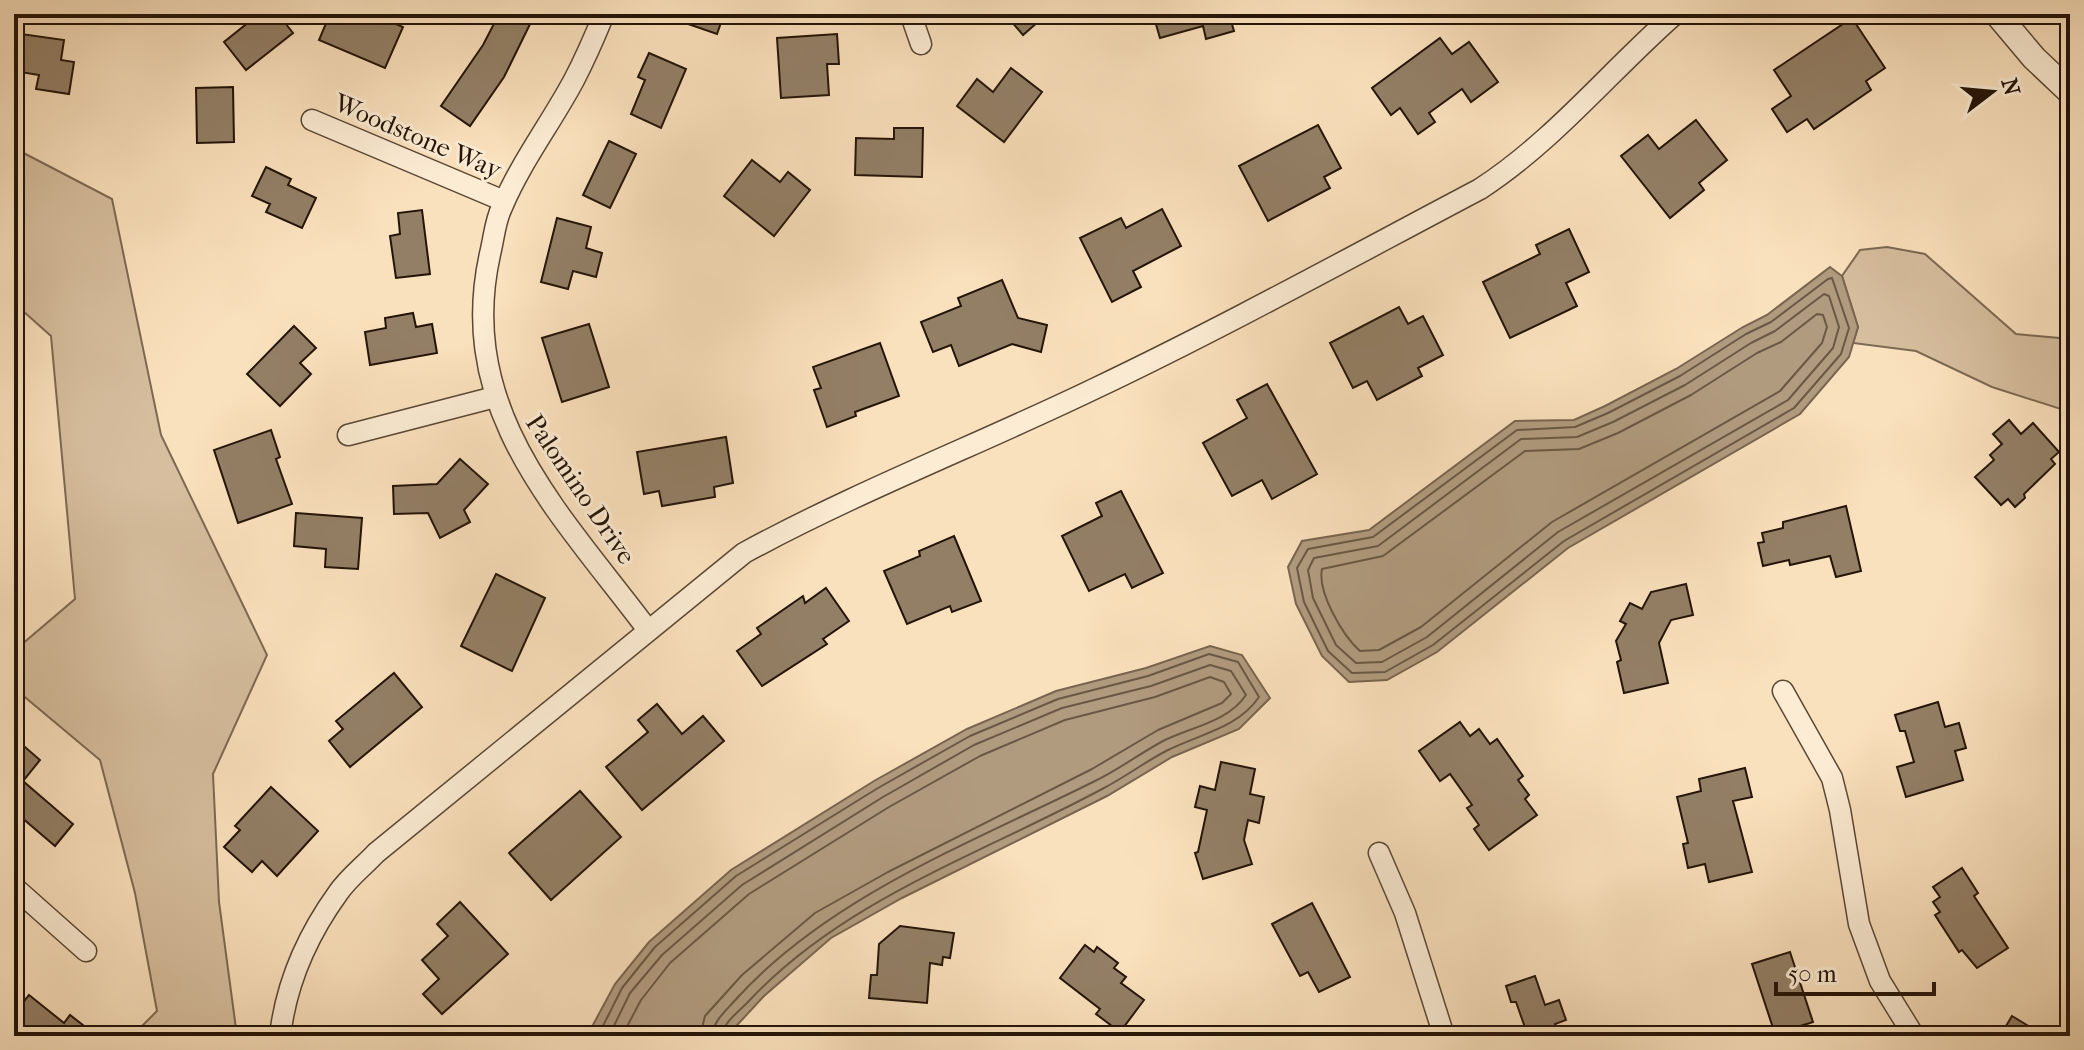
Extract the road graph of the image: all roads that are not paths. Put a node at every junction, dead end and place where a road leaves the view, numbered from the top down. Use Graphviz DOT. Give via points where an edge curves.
graph roads {
  1 [pos="604,14"];
  2 [pos="914,14"];
  3 [pos="1675,14"];
  4 [pos="1997,14"];
  5 [pos="921,44"];
  6 [pos="2070,92"];
  7 [pos="312,120"];
  8 [pos="504,201"];
  9 [pos="495,397"];
  10 [pos="348,435"];
  11 [pos="648,630"];
  12 [pos="1783,691"];
  13 [pos="1379,853"];
  14 [pos="14,887"];
  15 [pos="86,951"];
  16 [pos="280,1036"];
  17 [pos="1444,1036"];
  18 [pos="1914,1036"];
  1 -- 8 [label="street, Palomino Drive" via="574,80"];
  2 -- 5 [label="street"];
  3 -- 11 [label="street" via="1545,142 1480,189 1149,363 794,526 744,553"];
  4 -- 6 [label="street"];
  7 -- 8 [label="street, Woodstone Way"];
  8 -- 9 [label="street, Palomino Drive" via="484,284 484,344"];
  9 -- 10 [label="street"];
  9 -- 11 [label="street, Palomino Drive" via="516,449"];
  11 -- 16 [label="street" via="376,853 339,891 298,964"];
  12 -- 18 [label="street" via="1832,778 1859,924 1880,981"];
  13 -- 17 [label="street" via="1405,913"];
  14 -- 15 [label="street"];
}
